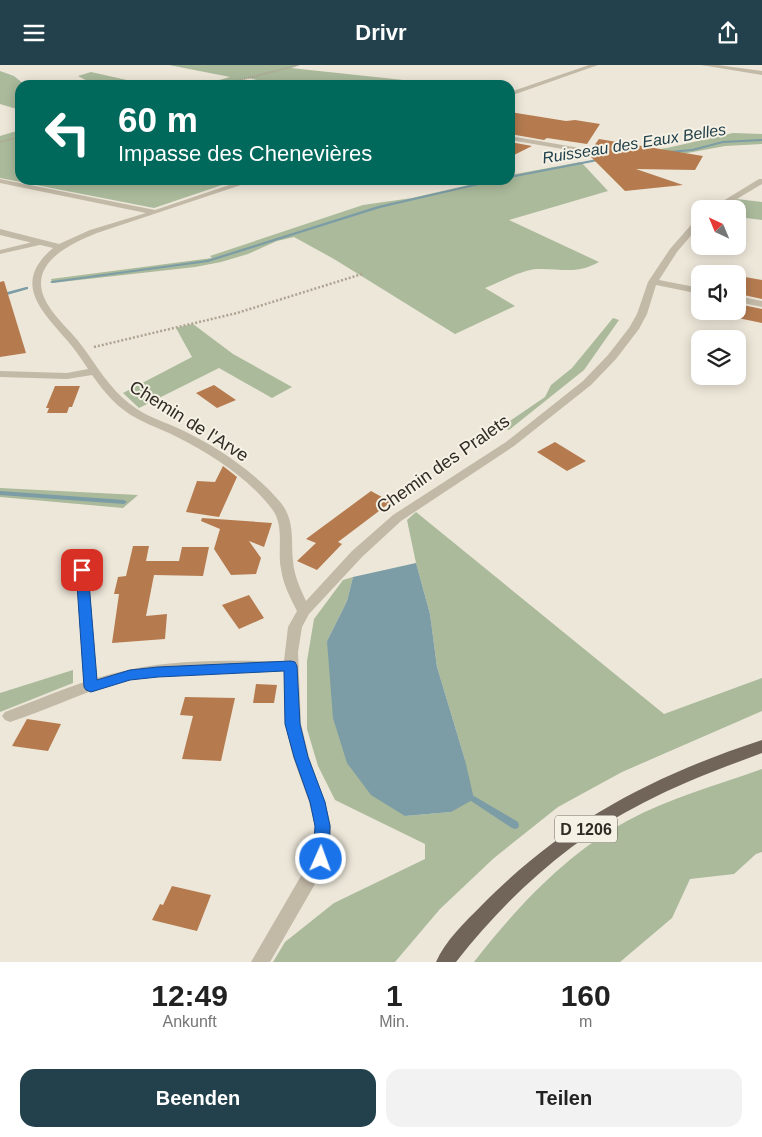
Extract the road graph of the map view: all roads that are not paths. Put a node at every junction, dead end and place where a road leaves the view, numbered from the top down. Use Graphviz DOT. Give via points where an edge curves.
graph roads {
  1 [pos="595,65"];
  2 [pos="704,65"];
  3 [pos="762,73"];
  4 [pos="515,92"];
  5 [pos="515,139"];
  6 [pos="586,151"];
  7 [pos="0,181"];
  8 [pos="762,181"];
  9 [pos="15,184"];
  10 [pos="20,185"];
  11 [pos="237,185"];
  12 [pos="729,200"];
  13 [pos="156,212"];
  14 [pos="691,230"];
  15 [pos="0,232"];
  16 [pos="41,242"];
  17 [pos="60,247"];
  18 [pos="0,252"];
  19 [pos="653,282"];
  20 [pos="691,289"];
  21 [pos="746,301"];
  22 [pos="762,304"];
  23 [pos="94,371"];
  24 [pos="0,374"];
  25 [pos="81,559"];
  26 [pos="304,611"];
  27 [pos="291,666"];
  28 [pos="91,687"];
  29 [pos="10,717"];
  30 [pos="762,746"];
  31 [pos="260,962"];
  32 [pos="445,962"];
  1 -- 4 [label="street"];
  2 -- 3 [label="street"];
  5 -- 6 [label="lane"];
  7 -- 9 [label="street"];
  8 -- 12 [label="street"];
  10 -- 13 [label="street"];
  11 -- 13 [label="street"];
  13 -- 17 [label="street"];
  14 -- 19 [label="street, Chemin des Pralets"];
  15 -- 16 [label="street"];
  16 -- 17 [label="street"];
  16 -- 18 [label="lane"];
  17 -- 23 [label="street, Chemin de l'Arve" via="42,263 38,295"];
  19 -- 20 [label="street"];
  19 -- 26 [label="street, Chemin des Pralets" via="634,329 587,383 510,444 397,518 357,554"];
  21 -- 22 [label="street"];
  23 -- 24 [label="street" via="67,376"];
  23 -- 26 [label="street, Chemin de l'Arve" via="127,408 219,457 277,507 285,523 287,569"];
  25 -- 28 [label="lane"];
  26 -- 27 [label="street, Chemin des Pralets" via="292,637"];
  27 -- 28 [label="street" via="158,672 130,675"];
  27 -- 31 [label="street, Chemin des Pralets" via="292,724 323,826 321,859"];
  28 -- 29 [label="street"];
  30 -- 32 [label="main road, D 1206" via="654,790 591,825 557,849 506,894"];
}
